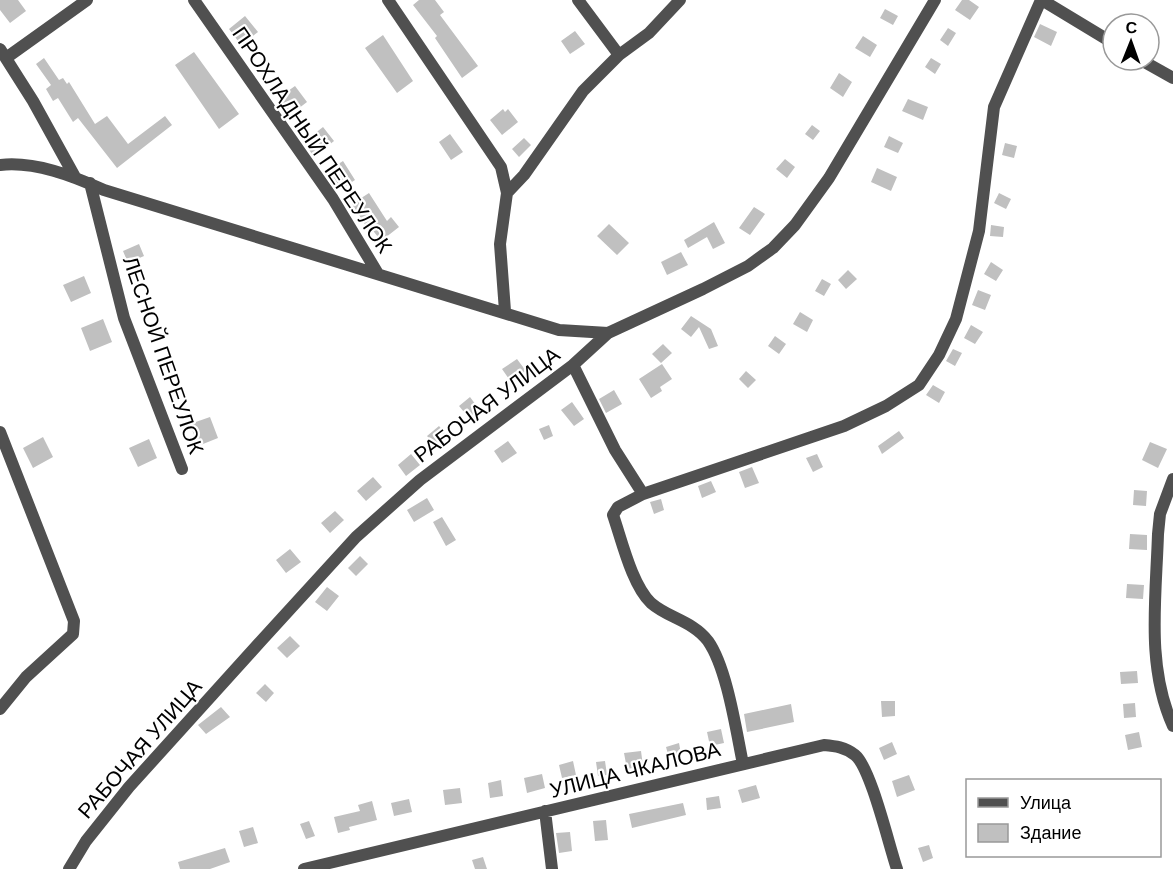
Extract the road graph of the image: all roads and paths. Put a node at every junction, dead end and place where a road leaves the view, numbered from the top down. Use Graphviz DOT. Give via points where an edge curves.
graph roads {
  1 [pos="87,0"];
  2 [pos="194,0"];
  3 [pos="388,0"];
  4 [pos="578,0"];
  5 [pos="680,0"];
  6 [pos="935,0"];
  7 [pos="1041,0"];
  8 [pos="1101,36"];
  9 [pos="3,53"];
  10 [pos="619,56"];
  11 [pos="0,165"];
  12 [pos="75,177"];
  13 [pos="90,183"];
  14 [pos="507,193"];
  15 [pos="377,272"];
  16 [pos="505,311"];
  17 [pos="608,333"];
  18 [pos="573,365"];
  19 [pos="0,432"];
  20 [pos="182,469"];
  21 [pos="1173,479"];
  22 [pos="643,494"];
  23 [pos="1159,687"];
  24 [pos="1173,698"];
  25 [pos="0,709"];
  26 [pos="1173,726"];
  27 [pos="743,764"];
  28 [pos="545,811"];
  29 [pos="69,869"];
  30 [pos="304,869"];
  31 [pos="552,869"];
  32 [pos="897,869"];
  1 -- 9 [label="street"];
  2 -- 15 [label="street, ПРОХЛАДНЫЙ ПЕРЕУЛОК" via="333,200"];
  3 -- 14 [label="street" via="501,167"];
  4 -- 10 [label="street"];
  5 -- 10 [label="street" via="649,33"];
  6 -- 17 [label="street, РАБОЧАЯ УЛИЦА" via="828,178 788,233 748,266"];
  7 -- 8 [label="street"];
  7 -- 22 [label="street" via="994,107 979,231 956,320 919,385 844,426"];
  9 -- 12 [label="street"];
  10 -- 14 [label="street" via="583,91"];
  11 -- 12 [label="street"];
  12 -- 13 [label="street"];
  13 -- 15 [label="street"];
  13 -- 20 [label="street, ЛЕСНОЙ ПЕРЕУЛОК" via="124,318"];
  14 -- 16 [label="street" via="500,244"];
  15 -- 16 [label="street"];
  16 -- 17 [label="street" via="559,330"];
  17 -- 18 [label="street, РАБОЧАЯ УЛИЦА"];
  18 -- 22 [label="street" via="615,450"];
  18 -- 29 [label="street, РАБОЧАЯ УЛИЦА" via="420,480 356,537 129,787"];
  19 -- 25 [label="street" via="74,621 73,634 26,676"];
  21 -- 23 [label="street" via="1160,514 1158,534 1155,666"];
  22 -- 27 [label="street" via="618,507 613,515 641,591 667,614 696,628 707,640 717,657"];
  23 -- 24 [label="street"];
  23 -- 26 [label="street"];
  27 -- 28 [label="street, УЛИЦА ЧКАЛОВА"];
  27 -- 32 [label="street, УЛИЦА ЧКАЛОВА" via="824,745 844,748 857,756 867,775"];
  28 -- 30 [label="street, УЛИЦА ЧКАЛОВА"];
  28 -- 31 [label="street"];
}
